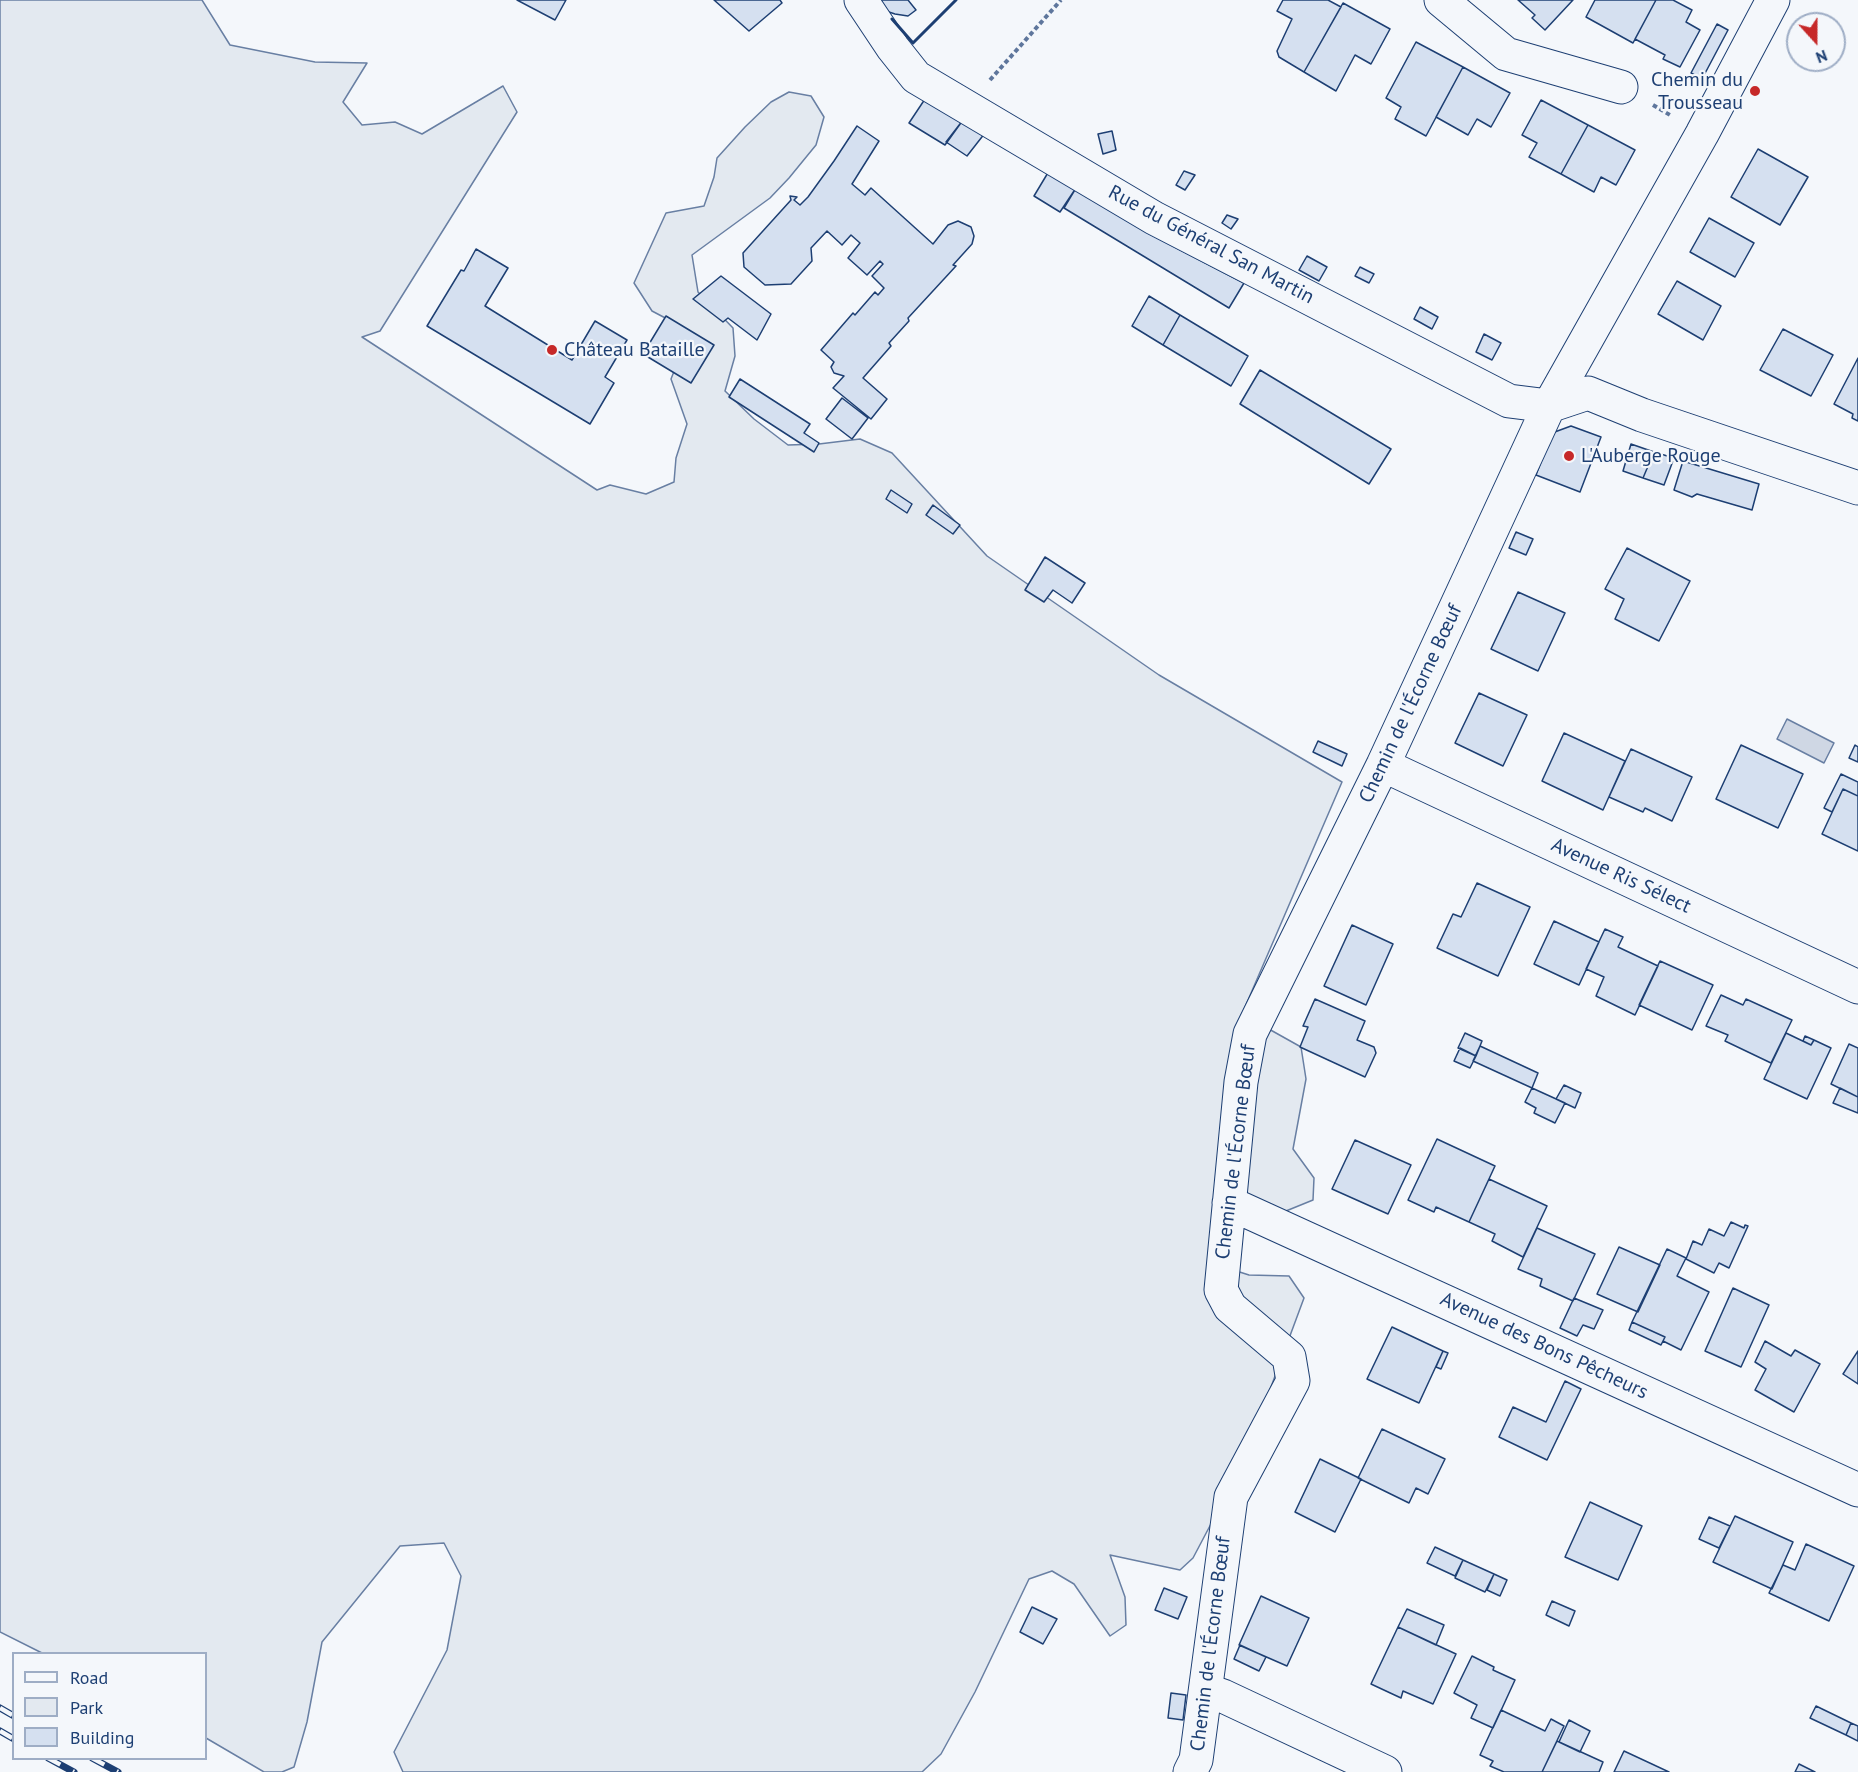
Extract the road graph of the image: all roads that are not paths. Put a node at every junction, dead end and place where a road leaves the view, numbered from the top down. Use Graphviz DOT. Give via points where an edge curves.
graph roads {
  1 [pos="861,0"];
  2 [pos="1441,0"];
  3 [pos="1773,0"];
  4 [pos="1621,87"];
  5 [pos="1550,406"];
  6 [pos="1858,488"];
  7 [pos="1383,765"];
  8 [pos="1858,987"];
  9 [pos="1229,1203"];
  10 [pos="1858,1490"];
  11 [pos="1206,1690"];
  12 [pos="1190,1772"];
  13 [pos="1385,1772"];
  1 -- 5 [label="street, Rue du Général San Martin" via="916,77 1175,229 1509,401"];
  2 -- 4 [label="street" via="1506,54"];
  3 -- 5 [label="street, Chemin de l'Écorne Bœuf"];
  5 -- 6 [label="street" via="1588,393"];
  5 -- 7 [label="street, Chemin de l'Écorne Bœuf"];
  7 -- 8 [label="street, Avenue Ris Sélect"];
  7 -- 9 [label="street, Chemin de l'Écorne Bœuf" via="1250,1034 1241,1082"];
  9 -- 10 [label="street, Avenue des Bons Pêcheurs"];
  9 -- 11 [label="street, Chemin de l'Écorne Bœuf" via="1221,1290 1230,1307 1289,1357 1293,1382 1231,1497"];
  11 -- 12 [label="street, Chemin de l'Écorne Bœuf" via="1196,1760"];
  11 -- 13 [label="street"];
}
